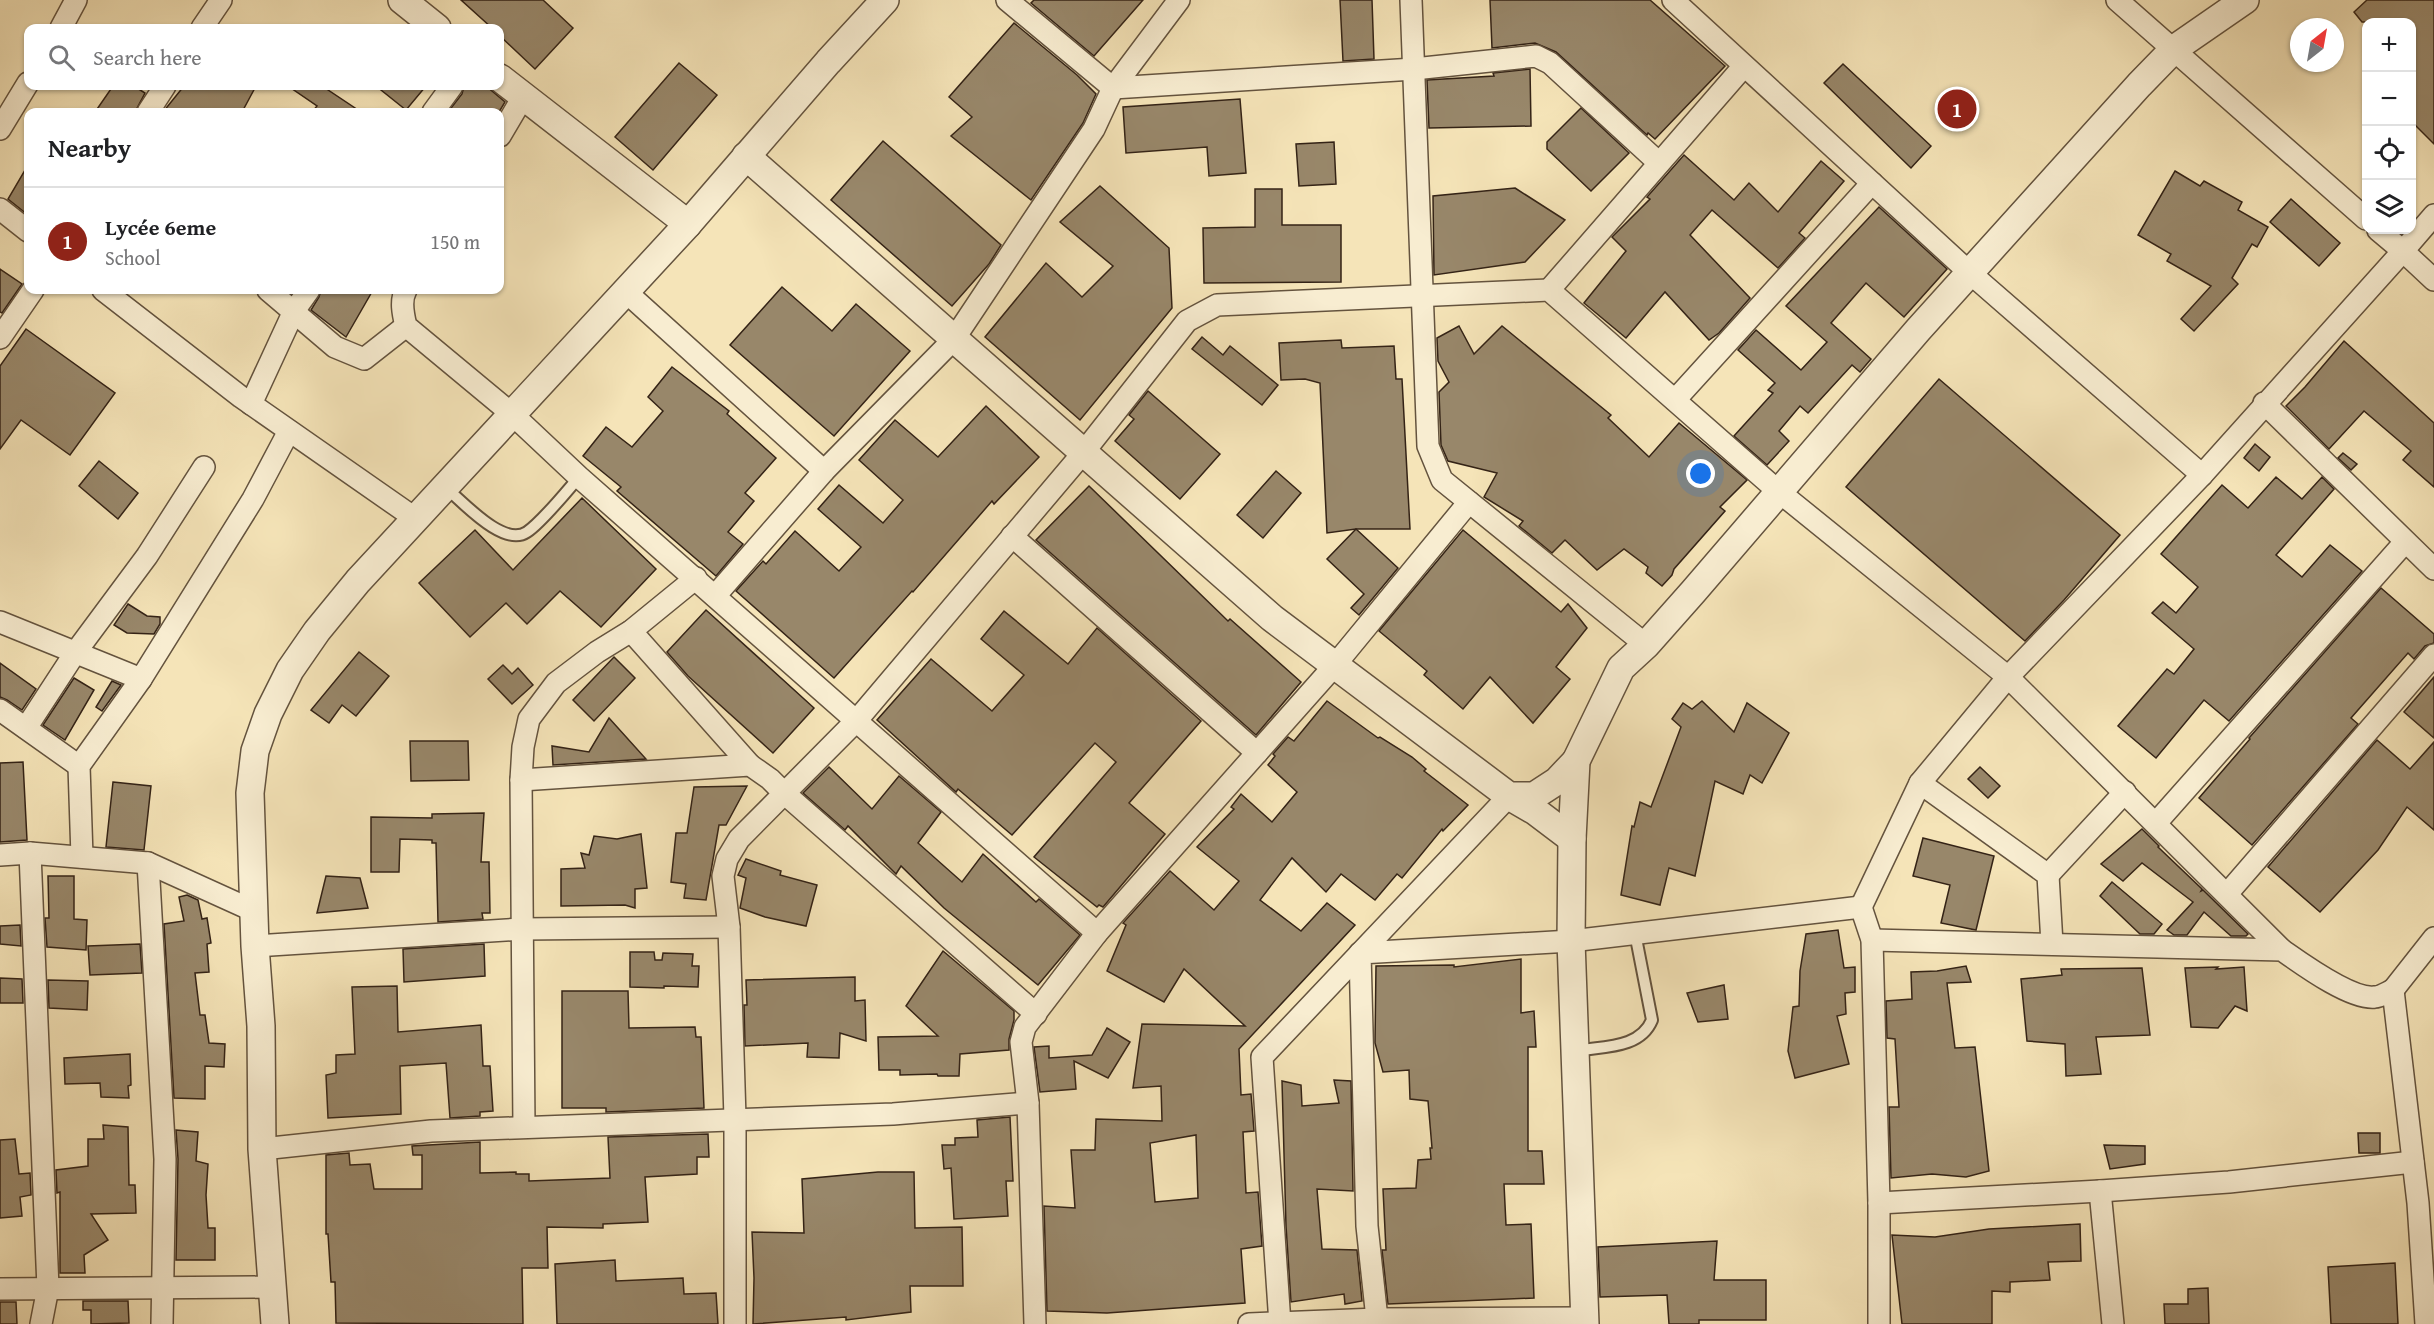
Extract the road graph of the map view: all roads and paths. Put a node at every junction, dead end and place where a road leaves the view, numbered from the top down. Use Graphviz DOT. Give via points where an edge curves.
graph roads {
  1 [pos="76,0"];
  2 [pos="221,0"];
  3 [pos="402,0"];
  4 [pos="885,0"];
  5 [pos="1007,0"];
  6 [pos="1179,0"];
  7 [pos="1411,0"];
  8 [pos="1673,0"];
  9 [pos="2117,0"];
  10 [pos="2245,0"];
  11 [pos="63,24"];
  12 [pos="205,24"];
  13 [pos="432,24"];
  14 [pos="2174,49"];
  15 [pos="1744,66"];
  16 [pos="1414,69"];
  17 [pos="504,81"];
  18 [pos="1113,88"];
  19 [pos="24,90"];
  20 [pos="162,90"];
  21 [pos="449,90"];
  22 [pos="523,97"];
  23 [pos="151,108"];
  24 [pos="436,108"];
  25 [pos="0,129"];
  26 [pos="504,129"];
  27 [pos="746,156"];
  28 [pos="1659,164"];
  29 [pos="1872,183"];
  30 [pos="0,209"];
  31 [pos="2362,215"];
  32 [pos="2434,215"];
  33 [pos="688,224"];
  34 [pos="24,228"];
  35 [pos="2383,234"];
  36 [pos="2403,251"];
  37 [pos="1970,273"];
  38 [pos="2434,280"];
  39 [pos="1549,290"];
  40 [pos="625,291"];
  41 [pos="30,294"];
  42 [pos="108,294"];
  43 [pos="273,294"];
  44 [pos="306,294"];
  45 [pos="403,294"];
  46 [pos="1424,295"];
  47 [pos="294,311"];
  48 [pos="406,326"];
  49 [pos="0,338"];
  50 [pos="954,339"];
  51 [pos="1675,400"];
  52 [pos="2264,403"];
  53 [pos="251,404"];
  54 [pos="512,414"];
  55 [pos="289,431"];
  56 [pos="1083,453"];
  57 [pos="204,467"];
  58 [pos="824,471"];
  59 [pos="2202,475"];
  60 [pos="579,477"];
  61 [pos="445,487"];
  62 [pos="1778,491"];
  63 [pos="1469,502"];
  64 [pos="416,519"];
  65 [pos="1012,537"];
  66 [pos="2405,542"];
  67 [pos="2434,569"];
  68 [pos="696,578"];
  69 [pos="715,596"];
  70 [pos="0,622"];
  71 [pos="631,631"];
  72 [pos="1646,645"];
  73 [pos="75,653"];
  74 [pos="2434,655"];
  75 [pos="1335,665"];
  76 [pos="2008,677"];
  77 [pos="141,680"];
  78 [pos="0,710"];
  79 [pos="856,720"];
  80 [pos="26,728"];
  81 [pos="1257,753"];
  82 [pos="1576,761"];
  83 [pos="750,765"];
  84 [pos="79,766"];
  85 [pos="521,780"];
  86 [pos="1920,783"];
  87 [pos="2125,792"];
  88 [pos="784,793"];
  89 [pos="1509,796"];
  90 [pos="2157,823"];
  91 [pos="1572,839"];
  92 [pos="30,853"];
  93 [pos="0,855"];
  94 [pos="82,857"];
  95 [pos="148,863"];
  96 [pos="2048,874"];
  97 [pos="2227,894"];
  98 [pos="1861,907"];
  99 [pos="254,911"];
  100 [pos="729,927"];
  101 [pos="522,929"];
  102 [pos="1097,933"];
  103 [pos="1635,933"];
  104 [pos="2434,938"];
  105 [pos="1872,939"];
  106 [pos="1571,941"];
  107 [pos="2052,944"];
  108 [pos="255,946"];
  109 [pos="2282,950"];
  110 [pos="1360,953"];
  111 [pos="2393,990"];
  112 [pos="1036,1014"];
  113 [pos="1575,1051"];
  114 [pos="1028,1103"];
  115 [pos="735,1118"];
  116 [pos="524,1127"];
  117 [pos="262,1149"];
  118 [pos="2413,1162"];
  119 [pos="2100,1191"];
  120 [pos="1879,1203"];
  121 [pos="2426,1203"];
  122 [pos="273,1287"];
  123 [pos="48,1288"];
  124 [pos="163,1288"];
  125 [pos="0,1289"];
  126 [pos="1377,1319"];
  127 [pos="1585,1321"];
  128 [pos="1403,1322"];
  129 [pos="1280,1323"];
  130 [pos="42,1324"];
  131 [pos="162,1324"];
  132 [pos="275,1324"];
  133 [pos="735,1324"];
  134 [pos="1035,1324"];
  135 [pos="1249,1324"];
  136 [pos="1879,1324"];
  137 [pos="2113,1324"];
  138 [pos="2426,1324"];
  1 -- 11 [label="street"];
  2 -- 12 [label="street"];
  3 -- 13 [label="street"];
  4 -- 27 [label="street"];
  5 -- 18 [label="street"];
  6 -- 18 [label="street"];
  7 -- 16 [label="street"];
  8 -- 15 [label="street"];
  9 -- 14 [label="street"];
  10 -- 14 [label="street"];
  14 -- 31 [label="street"];
  14 -- 37 [label="street"];
  15 -- 28 [label="street"];
  15 -- 29 [label="street"];
  16 -- 18 [label="street"];
  16 -- 28 [label="street" via="1536,56 1550,63"];
  16 -- 46 [label="street"];
  17 -- 22 [label="street"];
  18 -- 50 [label="street" via="1094,129"];
  19 -- 25 [label="street"];
  20 -- 23 [label="street"];
  21 -- 24 [label="street"];
  22 -- 26 [label="street"];
  22 -- 33 [label="street"];
  27 -- 33 [label="street"];
  27 -- 50 [label="street"];
  28 -- 39 [label="street"];
  29 -- 37 [label="street"];
  29 -- 51 [label="street"];
  30 -- 34 [label="street"];
  32 -- 36 [label="street"];
  33 -- 40 [label="street"];
  35 -- 36 [label="street"];
  36 -- 38 [label="street"];
  36 -- 52 [label="street"];
  37 -- 59 [label="street"];
  37 -- 62 [label="street"];
  39 -- 46 [label="street"];
  39 -- 51 [label="street"];
  40 -- 54 [label="street"];
  40 -- 58 [label="street"];
  41 -- 49 [label="street"];
  42 -- 53 [label="street"];
  43 -- 47 [label="street"];
  44 -- 47 [label="street"];
  45 -- 48 [label="street"];
  46 -- 56 [label="street" via="1217,305 1201,311 1187,321"];
  46 -- 63 [label="street" via="1428,446 1442,480"];
  47 -- 48 [label="street" via="335,347 364,359"];
  47 -- 53 [label="street"];
  48 -- 54 [label="street"];
  50 -- 56 [label="street"];
  50 -- 58 [label="street"];
  51 -- 62 [label="street"];
  52 -- 59 [label="street"];
  52 -- 66 [label="street"];
  53 -- 55 [label="street"];
  54 -- 60 [label="street"];
  54 -- 61 [label="street"];
  55 -- 64 [label="street"];
  55 -- 77 [label="street" via="253,500"];
  56 -- 65 [label="street"];
  56 -- 75 [label="street" via="1272,618"];
  57 -- 73 [label="street" via="147,556"];
  58 -- 69 [label="street"];
  59 -- 76 [label="street"];
  60 -- 61 [label="lane" via="526,533 512,536 495,530"];
  60 -- 68 [label="street"];
  61 -- 64 [label="street"];
  62 -- 72 [label="street"];
  62 -- 76 [label="street"];
  63 -- 72 [label="street"];
  63 -- 75 [label="street"];
  64 -- 99 [label="street" via="317,630 290,670 268,714 255,751 250,793"];
  65 -- 79 [label="street"];
  65 -- 81 [label="street"];
  66 -- 67 [label="street"];
  66 -- 90 [label="street"];
  68 -- 69 [label="street"];
  68 -- 71 [label="street"];
  69 -- 79 [label="street"];
  70 -- 73 [label="street"];
  71 -- 83 [label="street"];
  71 -- 85 [label="street" via="556,683 529,719"];
  72 -- 82 [label="street" via="1621,668"];
  73 -- 77 [label="street"];
  73 -- 80 [label="street"];
  74 -- 97 [label="street"];
  75 -- 81 [label="street"];
  75 -- 89 [label="street"];
  76 -- 86 [label="street"];
  76 -- 87 [label="street"];
  77 -- 84 [label="street"];
  78 -- 80 [label="street"];
  79 -- 88 [label="street"];
  79 -- 102 [label="street"];
  80 -- 84 [label="street"];
  81 -- 102 [label="street"];
  82 -- 89 [label="street" via="1557,781 1534,796"];
  82 -- 91 [label="street"];
  83 -- 85 [label="street"];
  83 -- 88 [label="street"];
  84 -- 94 [label="street"];
  85 -- 101 [label="street"];
  86 -- 96 [label="street"];
  86 -- 98 [label="street"];
  87 -- 90 [label="street"];
  87 -- 96 [label="street"];
  88 -- 100 [label="street" via="739,839 727,858 723,876"];
  88 -- 112 [label="street"];
  89 -- 91 [label="street"];
  89 -- 110 [label="street"];
  90 -- 97 [label="street"];
  91 -- 106 [label="street"];
  92 -- 93 [label="street"];
  92 -- 94 [label="street"];
  92 -- 123 [label="street"];
  94 -- 95 [label="street"];
  95 -- 99 [label="street"];
  95 -- 124 [label="street" via="163,1096"];
  96 -- 107 [label="street"];
  97 -- 109 [label="street"];
  98 -- 103 [label="street"];
  98 -- 105 [label="street"];
  99 -- 108 [label="street"];
  100 -- 101 [label="street"];
  100 -- 115 [label="street"];
  101 -- 108 [label="street"];
  101 -- 116 [label="street"];
  102 -- 112 [label="street"];
  103 -- 106 [label="street"];
  103 -- 113 [label="lane" via="1652,1020 1647,1031 1636,1041"];
  104 -- 111 [label="street"];
  105 -- 107 [label="street"];
  105 -- 120 [label="street"];
  106 -- 110 [label="street"];
  106 -- 113 [label="street"];
  107 -- 109 [label="street"];
  108 -- 117 [label="street" via="261,1026"];
  109 -- 111 [label="street" via="2346,991 2375,997"];
  110 -- 126 [label="street" via="1367,1226"];
  110 -- 129 [label="street" via="1262,1057"];
  111 -- 118 [label="street"];
  112 -- 114 [label="street" via="1025,1027 1022,1042"];
  113 -- 127 [label="street"];
  114 -- 115 [label="street" via="893,1114"];
  114 -- 134 [label="street"];
  115 -- 116 [label="street"];
  115 -- 133 [label="street"];
  116 -- 117 [label="street" via="431,1131"];
  117 -- 122 [label="street"];
  118 -- 119 [label="street"];
  118 -- 121 [label="street"];
  119 -- 120 [label="street"];
  119 -- 137 [label="street"];
  120 -- 136 [label="street"];
  121 -- 138 [label="street"];
  122 -- 124 [label="street"];
  122 -- 132 [label="street"];
  123 -- 124 [label="street"];
  123 -- 125 [label="street"];
  123 -- 130 [label="street"];
  124 -- 131 [label="street"];
  126 -- 128 [label="street"];
  126 -- 129 [label="street"];
  127 -- 128 [label="street"];
  129 -- 135 [label="street"];
}
